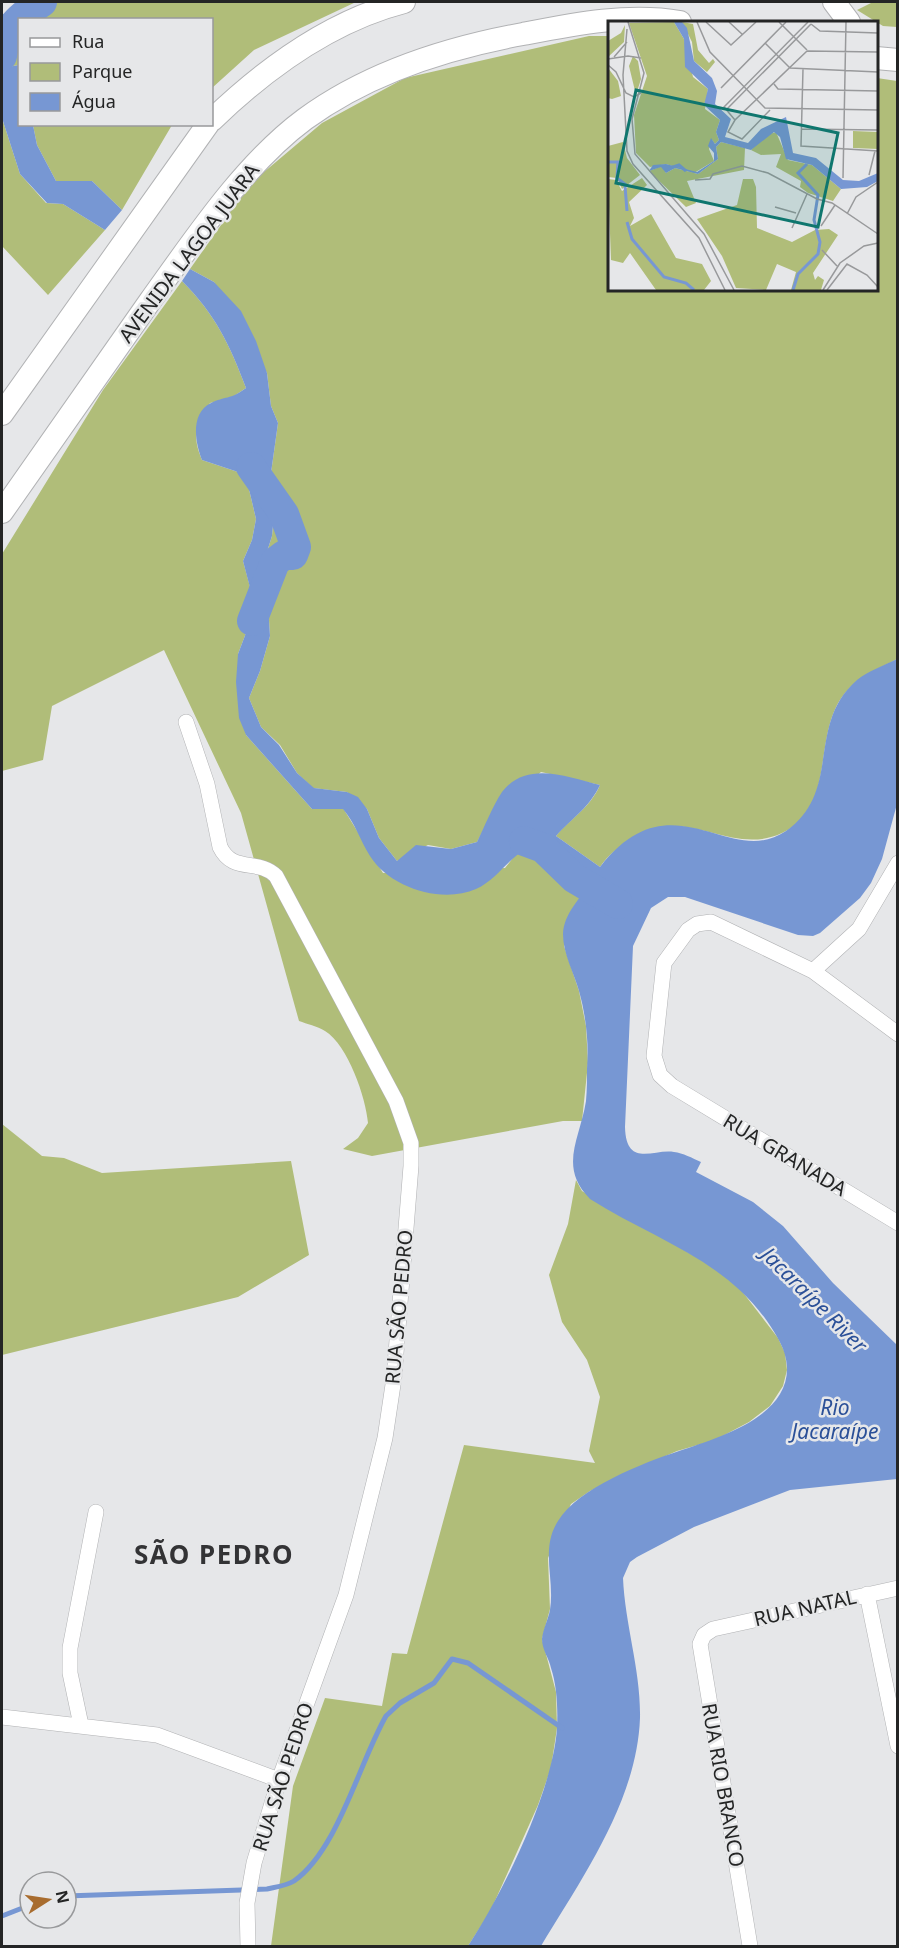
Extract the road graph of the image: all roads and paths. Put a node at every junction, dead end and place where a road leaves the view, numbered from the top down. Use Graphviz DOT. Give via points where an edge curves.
graph roads {
  1 [pos="404,2"];
  2 [pos="834,2"];
  3 [pos="608,21"];
  4 [pos="609,21"];
  5 [pos="663,21"];
  6 [pos="848,21"];
  7 [pos="213,119"];
  8 [pos="207,126"];
  9 [pos="2,414"];
  10 [pos="2,512"];
  11 [pos="186,722"];
  12 [pos="896,868"];
  13 [pos="813,971"];
  14 [pos="897,1034"];
  15 [pos="897,1223"];
  16 [pos="96,1512"];
  17 [pos="897,1588"];
  18 [pos="867,1594"];
  19 [pos="713,1629"];
  20 [pos="2,1717"];
  21 [pos="81,1725"];
  22 [pos="897,1746"];
  23 [pos="279,1780"];
  24 [pos="248,1947"];
  25 [pos="750,1947"];
  1 -- 7 [label="main road" via="318,37 251,83"];
  2 -- 6 [label="main road"];
  3 -- 10 [label="main road, AVENIDA LAGOA JUARA" via="491,40 414,62 358,86 304,119 258,162 190,246"];
  4 -- 5 [label="main road, AVENIDA LAGOA JUARA"];
  8 -- 9 [label="main road"];
  11 -- 23 [label="street, RUA SÃO PEDRO" via="207,784 224,856 231,862 266,869 276,876 396,1101 411,1143 386,1438 346,1595"];
  12 -- 13 [label="street" via="859,929"];
  13 -- 14 [label="street"];
  13 -- 15 [label="street, RUA GRANADA" via="711,922 688,930 664,963 654,1056 660,1075"];
  16 -- 21 [label="street" via="70,1648 70,1673"];
  17 -- 18 [label="street, RUA NATAL"];
  18 -- 19 [label="street, RUA NATAL"];
  18 -- 22 [label="street"];
  19 -- 25 [label="street, RUA RIO BRANCO" via="704,1635 700,1655"];
  20 -- 21 [label="street"];
  21 -- 23 [label="street" via="158,1735"];
  23 -- 24 [label="street, RUA SÃO PEDRO" via="249,1884"];
}
